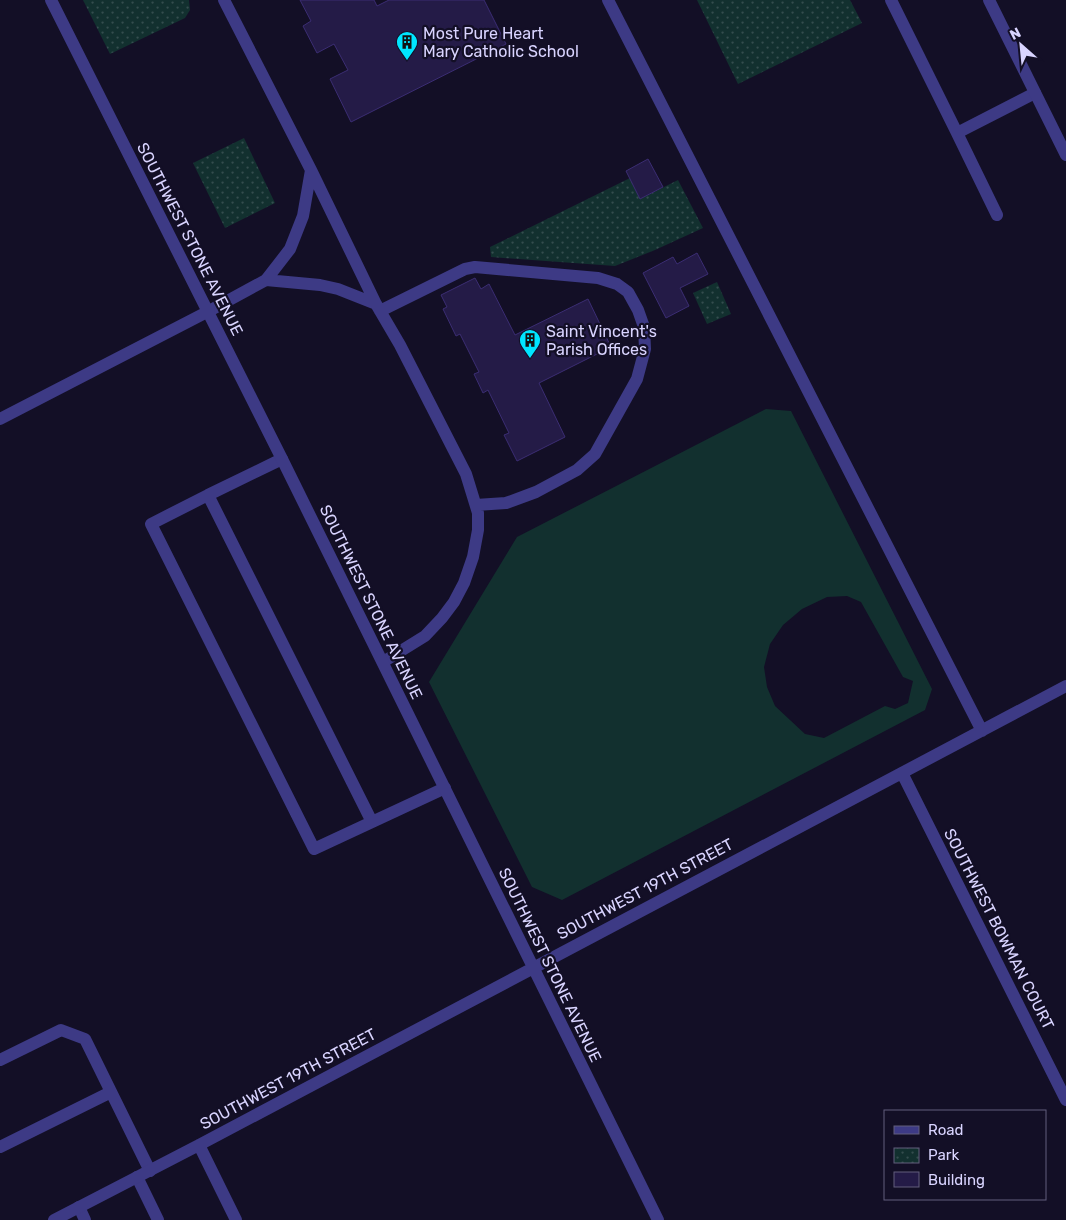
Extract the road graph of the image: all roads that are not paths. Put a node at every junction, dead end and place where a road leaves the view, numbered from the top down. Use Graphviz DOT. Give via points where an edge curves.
graph roads {
  1 [pos="51,0"];
  2 [pos="224,0"];
  3 [pos="608,0"];
  4 [pos="891,0"];
  5 [pos="989,0"];
  6 [pos="1035,93"];
  7 [pos="957,133"];
  8 [pos="1066,155"];
  9 [pos="311,170"];
  10 [pos="997,215"];
  11 [pos="266,280"];
  12 [pos="378,308"];
  13 [pos="209,311"];
  14 [pos="0,419"];
  15 [pos="282,459"];
  16 [pos="208,495"];
  17 [pos="476,506"];
  18 [pos="383,662"];
  19 [pos="1066,686"];
  20 [pos="982,731"];
  21 [pos="902,773"];
  22 [pos="445,788"];
  23 [pos="372,822"];
  24 [pos="532,968"];
  25 [pos="0,1060"];
  26 [pos="111,1092"];
  27 [pos="1066,1100"];
  28 [pos="199,1145"];
  29 [pos="0,1147"];
  30 [pos="150,1171"];
  31 [pos="137,1177"];
  32 [pos="78,1207"];
  33 [pos="54,1220"];
  34 [pos="85,1220"];
  35 [pos="158,1220"];
  36 [pos="236,1220"];
  37 [pos="658,1220"];
  1 -- 13 [label="street, SOUTHWEST STONE AVENUE"];
  2 -- 9 [label="street"];
  3 -- 20 [label="street"];
  4 -- 7 [label="street"];
  5 -- 6 [label="street"];
  6 -- 7 [label="street"];
  6 -- 8 [label="street"];
  7 -- 10 [label="street"];
  9 -- 11 [label="street" via="302,216 290,249"];
  9 -- 12 [label="street"];
  11 -- 12 [label="street" via="320,285"];
  11 -- 13 [label="street"];
  12 -- 17 [label="street" via="466,474"];
  12 -- 17 [label="street" via="475,267 598,278 617,284 628,292 638,310 644,327 645,349 637,379 595,454 577,470 536,492 506,503"];
  13 -- 14 [label="street"];
  13 -- 15 [label="street, SOUTHWEST STONE AVENUE"];
  15 -- 16 [label="street"];
  15 -- 18 [label="street, SOUTHWEST STONE AVENUE"];
  16 -- 23 [label="street"];
  16 -- 23 [label="street" via="151,524 309,840 314,849"];
  17 -- 18 [label="street" via="478,530 473,557 454,602 425,636"];
  18 -- 22 [label="street, SOUTHWEST STONE AVENUE"];
  19 -- 20 [label="street, SOUTHWEST 19TH STREET"];
  20 -- 21 [label="street, SOUTHWEST 19TH STREET"];
  21 -- 24 [label="street, SOUTHWEST 19TH STREET"];
  21 -- 27 [label="street, SOUTHWEST BOWMAN COURT"];
  22 -- 23 [label="street"];
  22 -- 24 [label="street, SOUTHWEST STONE AVENUE"];
  24 -- 28 [label="street, SOUTHWEST 19TH STREET"];
  24 -- 37 [label="street, SOUTHWEST STONE AVENUE"];
  25 -- 26 [label="street" via="61,1030 85,1039"];
  26 -- 29 [label="street"];
  26 -- 30 [label="street"];
  28 -- 30 [label="street, SOUTHWEST 19TH STREET"];
  28 -- 36 [label="street"];
  30 -- 31 [label="street, SOUTHWEST 19TH STREET"];
  31 -- 32 [label="street, SOUTHWEST 19TH STREET"];
  31 -- 35 [label="street"];
  32 -- 33 [label="street, SOUTHWEST 19TH STREET"];
  32 -- 34 [label="street"];
}
